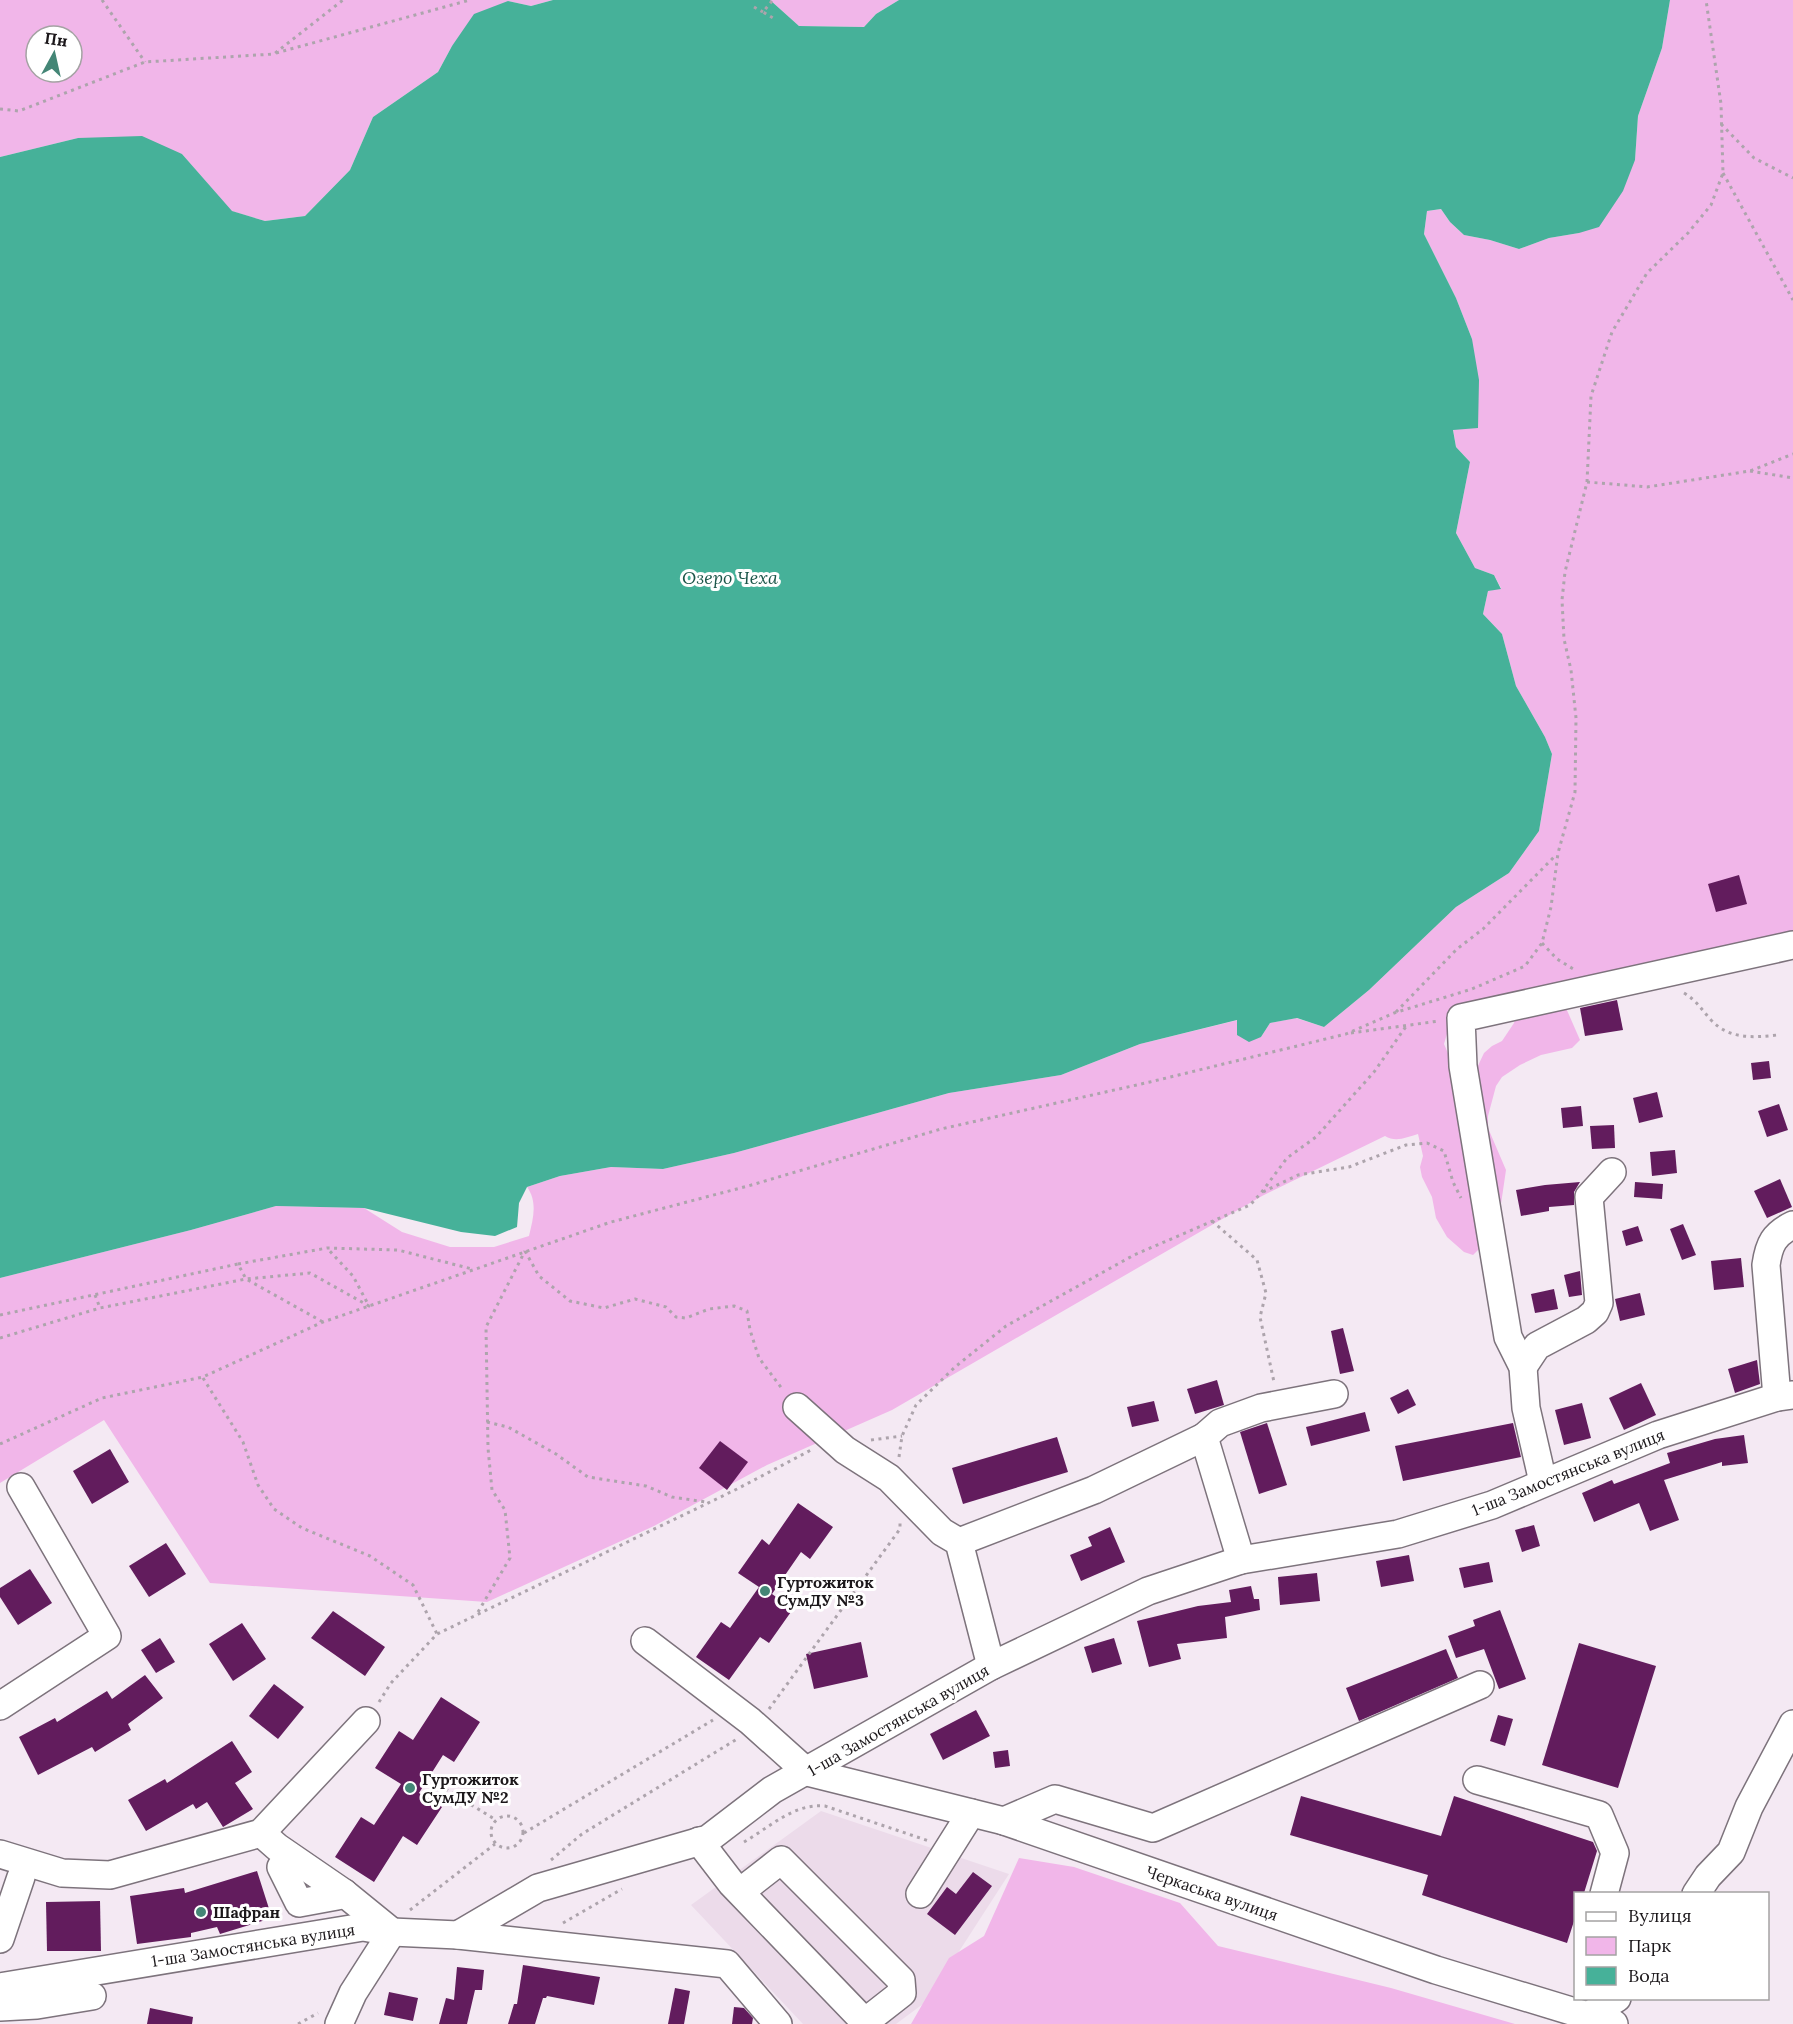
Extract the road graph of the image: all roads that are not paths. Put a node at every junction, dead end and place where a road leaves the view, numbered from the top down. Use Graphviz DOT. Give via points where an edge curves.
graph roads {
  1 [pos="1793,945"];
  2 [pos="1612,1172"];
  3 [pos="1793,1225"];
  4 [pos="1523,1367"];
  5 [pos="1335,1394"];
  6 [pos="1785,1396"];
  7 [pos="797,1407"];
  8 [pos="1204,1437"];
  9 [pos="1543,1482"];
  10 [pos="21,1487"];
  11 [pos="959,1542"];
  12 [pos="1241,1560"];
  13 [pos="645,1641"];
  14 [pos="991,1666"];
  15 [pos="1480,1685"];
  16 [pos="0,1706"];
  17 [pos="366,1721"];
  18 [pos="1793,1724"];
  19 [pos="807,1772"];
  20 [pos="1477,1780"];
  21 [pos="971,1813"];
  22 [pos="1004,1821"];
  23 [pos="261,1833"];
  24 [pos="706,1850"];
  25 [pos="0,1854"];
  26 [pos="281,1868"];
  27 [pos="21,1877"];
  28 [pos="740,1892"];
  29 [pos="1604,1892"];
  30 [pos="1697,1892"];
  31 [pos="344,1893"];
  32 [pos="920,1894"];
  33 [pos="392,1932"];
  34 [pos="458,1935"];
  35 [pos="0,1939"];
  36 [pos="0,1987"];
  37 [pos="92,1996"];
  38 [pos="1611,2000"];
  39 [pos="0,2007"];
  40 [pos="1589,2007"];
  41 [pos="339,2024"];
  42 [pos="778,2024"];
  43 [pos="1614,2024"];
  1 -- 4 [label="street" via="1461,1018 1464,1066 1508,1337"];
  2 -- 4 [label="street" via="1589,1197 1599,1303 1595,1312 1537,1346"];
  3 -- 6 [label="street" via="1780,1232 1768,1250 1766,1265"];
  4 -- 9 [label="street" via="1526,1408"];
  5 -- 8 [label="street" via="1261,1408 1220,1423"];
  6 -- 9 [label="street, 1-ша Замостянська вулиця" via="1658,1434"];
  7 -- 11 [label="street" via="845,1450 889,1478 942,1532"];
  8 -- 11 [label="street" via="1094,1490"];
  8 -- 12 [label="street"];
  9 -- 12 [label="street, 1-ша Замостянська вулиця" via="1492,1505 1398,1534"];
  10 -- 16 [label="street" via="107,1635"];
  11 -- 14 [label="street"];
  12 -- 14 [label="street, 1-ша Замостянська вулиця" via="1148,1592"];
  13 -- 19 [label="street" via="733,1708"];
  14 -- 19 [label="street, 1-ша Замостянська вулиця"];
  15 -- 22 [label="street" via="1153,1828 1055,1799"];
  17 -- 23 [label="street"];
  18 -- 30 [label="street" via="1731,1852"];
  19 -- 21 [label="street, Черкаська вулиця"];
  19 -- 24 [label="street, 1-ша Замостянська вулиця" via="772,1790 708,1839"];
  20 -- 29 [label="street" via="1599,1815 1615,1853"];
  21 -- 22 [label="street, Черкаська вулиця"];
  21 -- 32 [label="street"];
  22 -- 40 [label="street, Черкаська вулиця" via="1436,1970"];
  23 -- 25 [label="street" via="110,1875 62,1873"];
  23 -- 31 [label="street"];
  24 -- 28 [label="street"];
  24 -- 34 [label="street, 1-ша Замостянська вулиця" via="538,1888"];
  26 -- 31 [label="street" via="299,1903"];
  27 -- 35 [label="street"];
  28 -- 28 [label="street" via="865,2022 902,1992 901,1980 781,1860"];
  31 -- 33 [label="street"];
  33 -- 34 [label="street, 1-ша Замостянська вулиця"];
  33 -- 36 [label="street, 1-ша Замостянська вулиця" via="363,1927"];
  33 -- 41 [label="street" via="353,1993"];
  34 -- 42 [label="street" via="727,1965"];
  37 -- 39 [label="street"];
  38 -- 40 [label="street"];
  40 -- 43 [label="street, Черкаська вулиця"];
}
